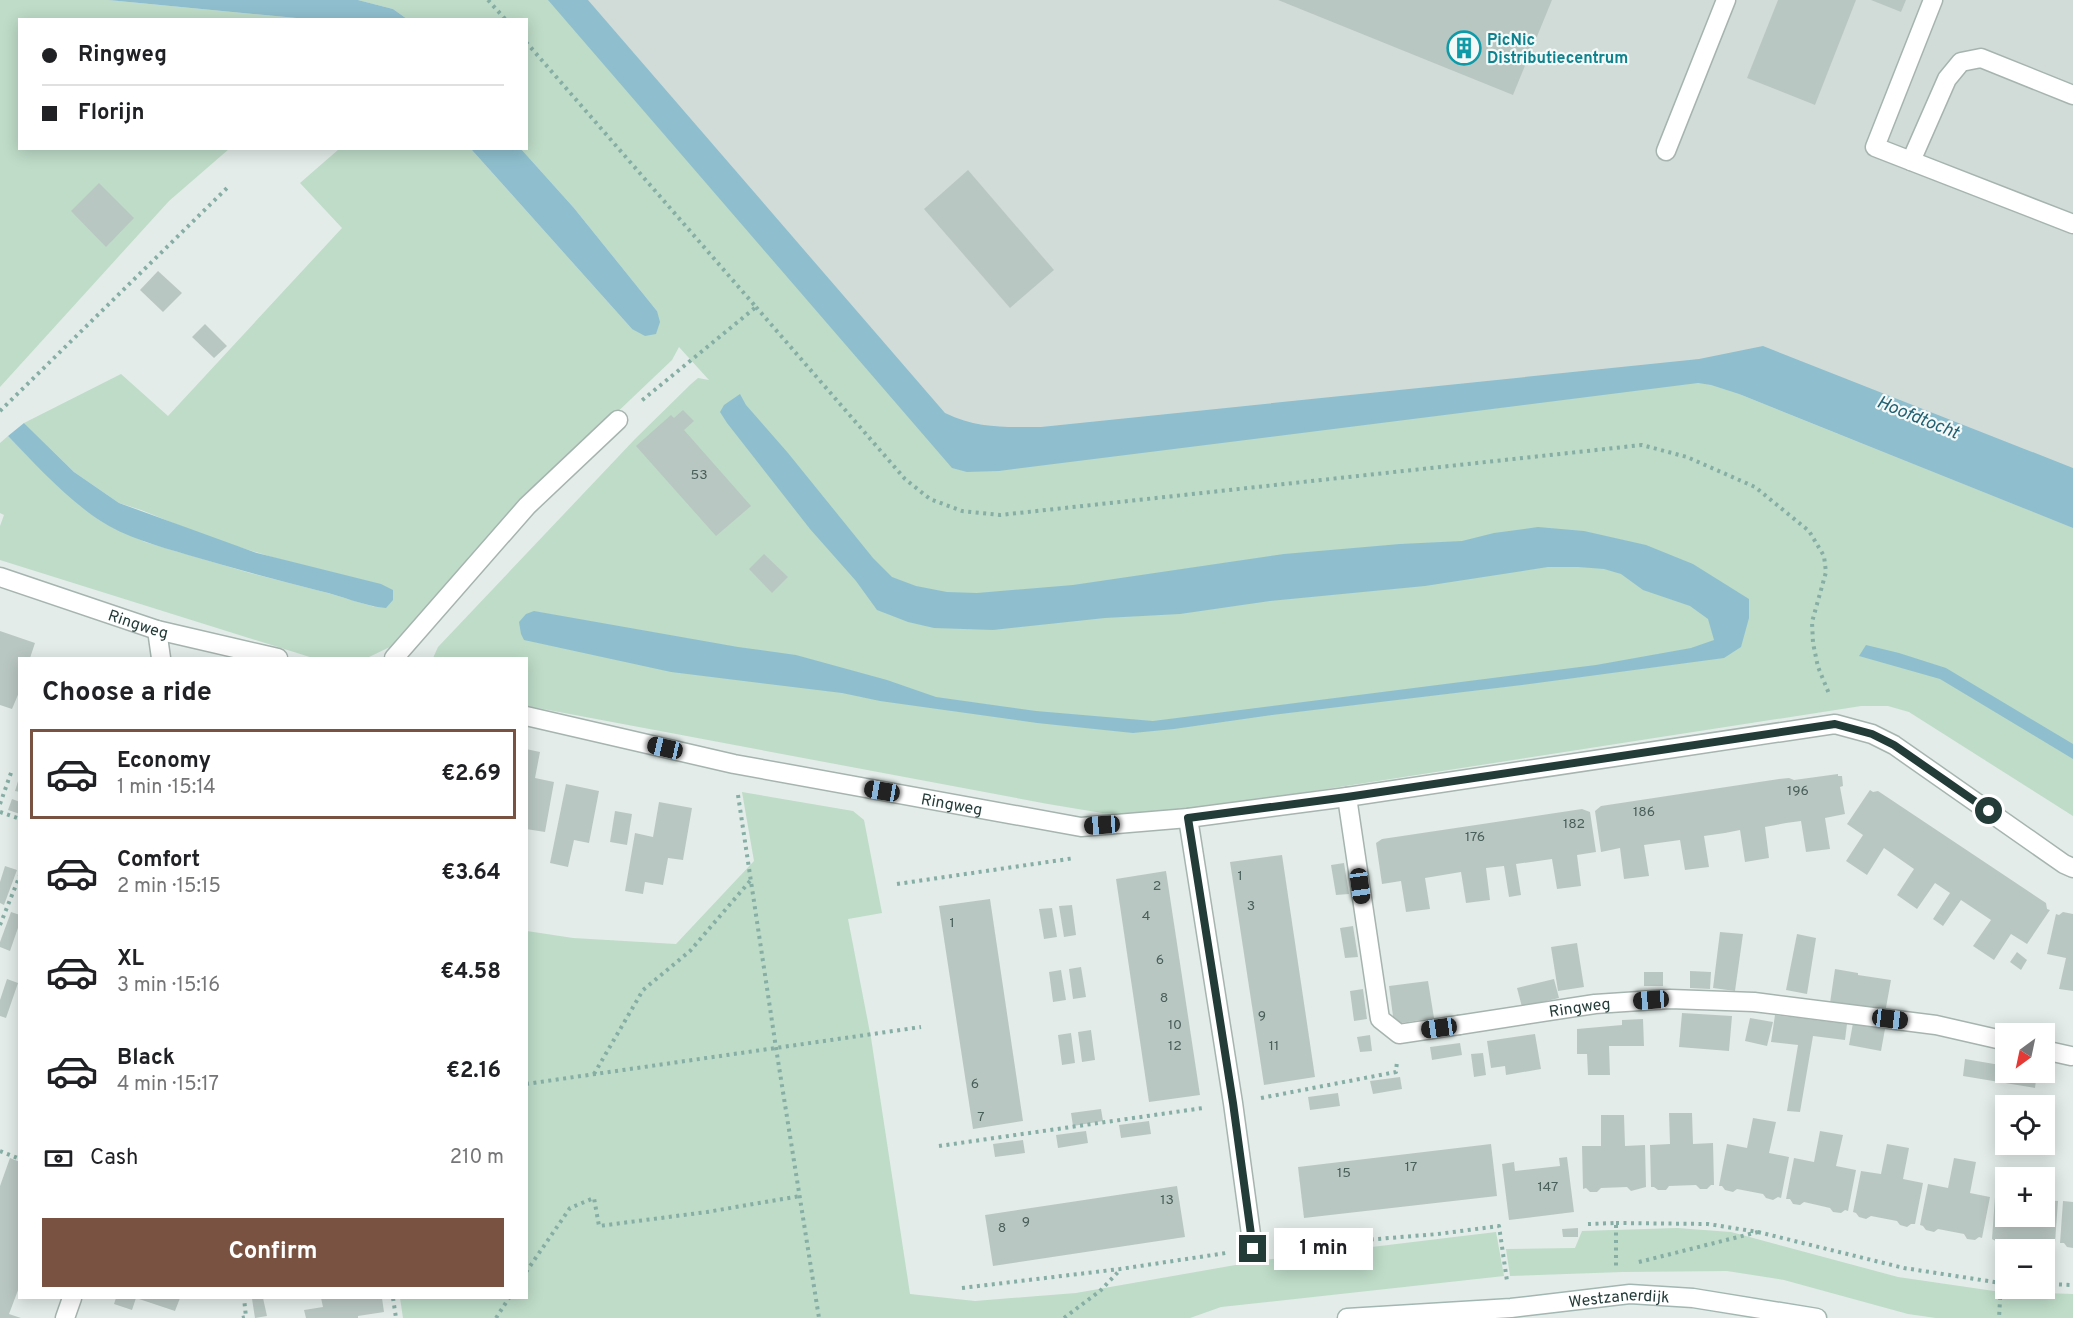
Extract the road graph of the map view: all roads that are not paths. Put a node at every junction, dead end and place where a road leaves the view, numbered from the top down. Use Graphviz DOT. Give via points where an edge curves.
graph roads {
  1 [pos="1726,0"];
  2 [pos="1933,0"];
  3 [pos="2073,95"];
  4 [pos="1666,151"];
  5 [pos="1911,161"];
  6 [pos="2073,224"];
  7 [pos="618,420"];
  8 [pos="0,577"];
  9 [pos="157,630"];
  10 [pos="161,657"];
  11 [pos="274,657"];
  12 [pos="395,657"];
  13 [pos="528,716"];
  14 [pos="1347,797"];
  15 [pos="1188,818"];
  16 [pos="2073,868"];
  17 [pos="1995,1038"];
  18 [pos="2055,1052"];
  19 [pos="2071,1056"];
  20 [pos="1253,1249"];
  21 [pos="72,1299"];
  22 [pos="65,1318"];
  23 [pos="1347,1318"];
  24 [pos="1816,1318"];
  1 -- 4 [label="street"];
  2 -- 5 [label="street" via="1875,147"];
  3 -- 5 [label="street" via="1981,58 1961,62 1947,79"];
  5 -- 6 [label="street"];
  7 -- 12 [label="street" via="527,506"];
  8 -- 9 [label="street, Ringweg"];
  9 -- 10 [label="street"];
  9 -- 11 [label="street, Ringweg"];
  13 -- 15 [label="street, Ringweg" via="734,764 1081,827"];
  14 -- 15 [label="street, Ringweg"];
  14 -- 16 [label="street, Ringweg" via="1835,724 1894,745"];
  14 -- 17 [label="street, Ringweg" via="1380,1019 1399,1034 1595,1004 1670,999 1788,1006 1936,1025"];
  15 -- 20 [label="street"];
  18 -- 19 [label="street"];
  21 -- 22 [label="street"];
  23 -- 24 [label="street, Westzanerdijk" via="1511,1308 1630,1294 1693,1298"];
}
